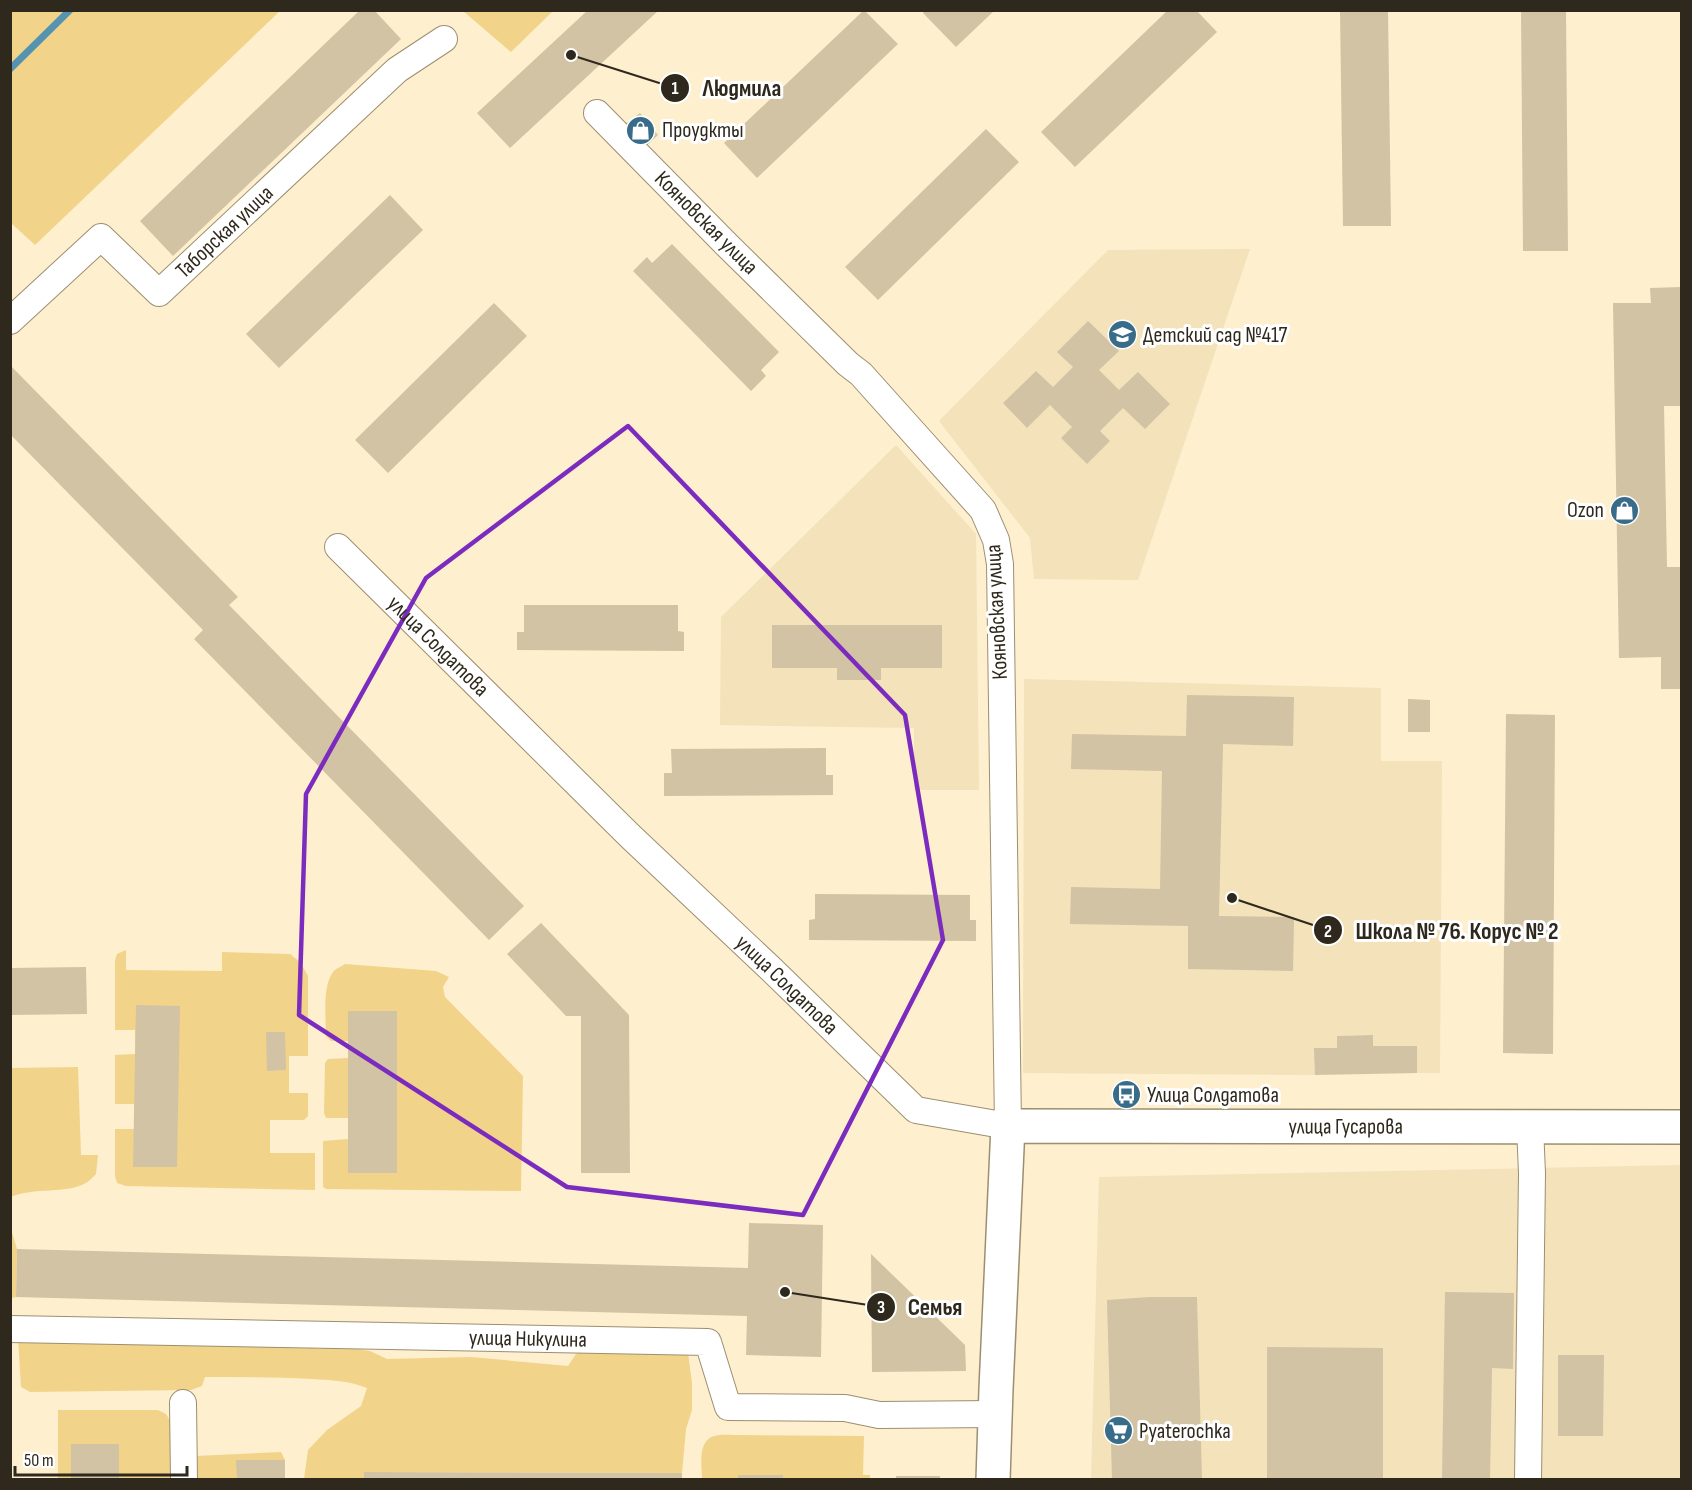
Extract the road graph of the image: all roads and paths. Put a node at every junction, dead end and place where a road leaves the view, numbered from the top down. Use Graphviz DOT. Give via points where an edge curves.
graph roads {
  1 [pos="444,39"];
  2 [pos="597,113"];
  3 [pos="10,321"];
  4 [pos="338,547"];
  5 [pos="1008,1126"];
  6 [pos="1530,1126"];
  7 [pos="1682,1127"];
  8 [pos="10,1329"];
  9 [pos="183,1403"];
  10 [pos="995,1414"];
  11 [pos="184,1479"];
  12 [pos="993,1479"];
  13 [pos="1528,1479"];
  1 -- 3 [label="street, Таборская улица" via="397,70 159,293 101,237"];
  2 -- 5 [label="street, Кояновская улица" via="861,374 983,510 996,540 1000,576"];
  4 -- 5 [label="street, улица Солдатова" via="630,836 916,1110"];
  5 -- 6 [label="street, улица Гусарова"];
  5 -- 10 [label="street"];
  6 -- 7 [label="street, улица Гусарова"];
  6 -- 13 [label="street"];
  8 -- 10 [label="street, улица Никулина" via="708,1342 728,1407 845,1407 879,1415"];
  9 -- 11 [label="street"];
  10 -- 12 [label="street"];
}
